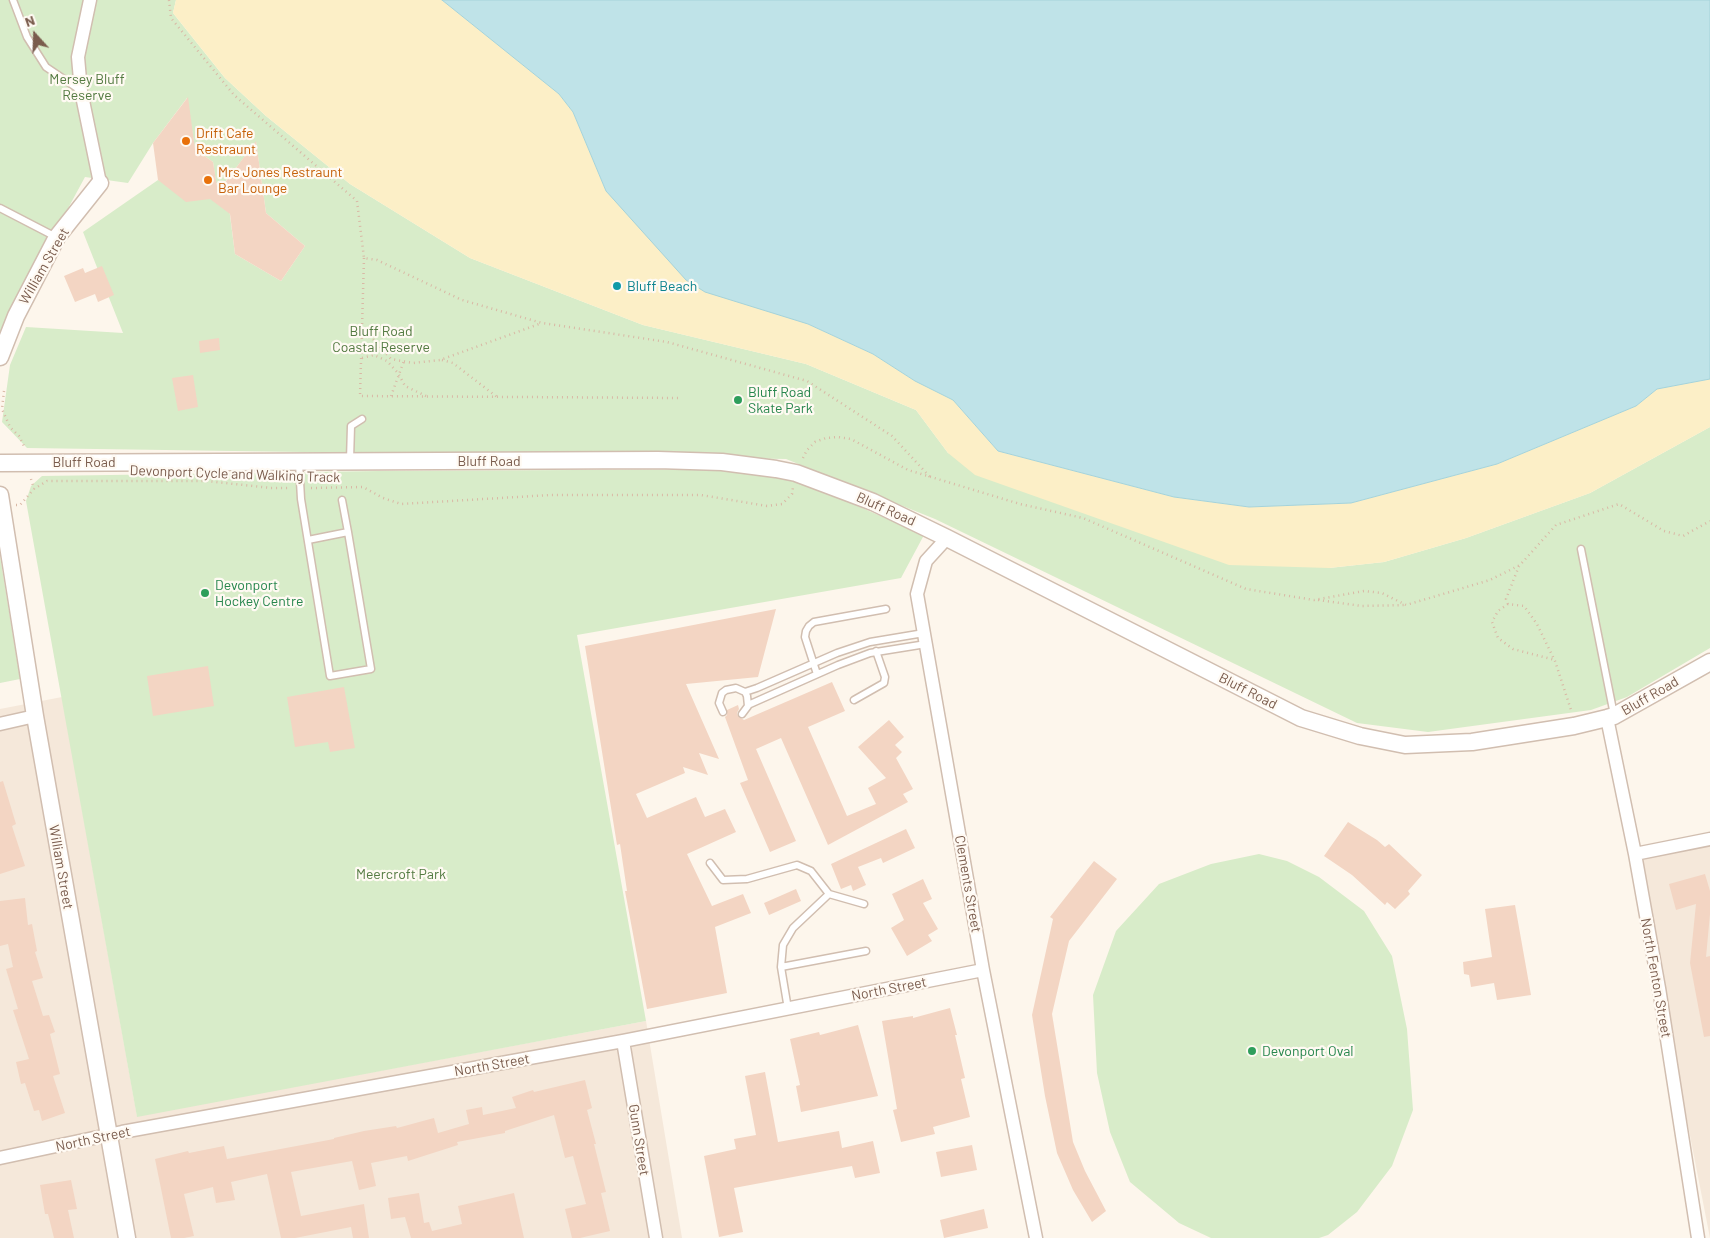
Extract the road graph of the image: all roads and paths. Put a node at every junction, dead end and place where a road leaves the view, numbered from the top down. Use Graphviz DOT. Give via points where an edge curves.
graph roads {
  1 [pos="13,0"];
  2 [pos="90,0"];
  3 [pos="169,0"];
  4 [pos="81,90"];
  5 [pos="100,183"];
  6 [pos="0,208"];
  7 [pos="57,237"];
  8 [pos="364,258"];
  9 [pos="542,322"];
  10 [pos="362,326"];
  11 [pos="0,356"];
  12 [pos="362,358"];
  13 [pos="440,360"];
  14 [pos="404,362"];
  15 [pos="399,376"];
  16 [pos="4,390"];
  17 [pos="391,396"];
  18 [pos="428,397"];
  19 [pos="497,397"];
  20 [pos="681,398"];
  21 [pos="362,419"];
  22 [pos="350,461"];
  23 [pos="0,462"];
  24 [pos="26,462"];
  25 [pos="299,462"];
  26 [pos="796,473"];
  27 [pos="930,477"];
  28 [pos="300,488"];
  29 [pos="34,489"];
  30 [pos="342,500"];
  31 [pos="1,501"];
  32 [pos="1710,521"];
  33 [pos="348,532"];
  34 [pos="948,538"];
  35 [pos="308,540"];
  36 [pos="1581,549"];
  37 [pos="1520,565"];
  38 [pos="1314,600"];
  39 [pos="1508,604"];
  40 [pos="1406,605"];
  41 [pos="886,609"];
  42 [pos="925,638"];
  43 [pos="876,651"];
  44 [pos="1555,660"];
  45 [pos="1710,662"];
  46 [pos="814,663"];
  47 [pos="817,674"];
  48 [pos="744,692"];
  49 [pos="854,700"];
  50 [pos="748,705"];
  51 [pos="723,712"];
  52 [pos="742,714"];
  53 [pos="35,716"];
  54 [pos="1611,717"];
  55 [pos="0,724"];
  56 [pos="1574,726"];
  57 [pos="1710,839"];
  58 [pos="1635,854"];
  59 [pos="710,863"];
  60 [pos="829,894"];
  61 [pos="864,904"];
  62 [pos="866,951"];
  63 [pos="780,966"];
  64 [pos="983,970"];
  65 [pos="788,1009"];
  66 [pos="623,1041"];
  67 [pos="108,1135"];
  68 [pos="0,1158"];
  69 [pos="127,1238"];
  70 [pos="656,1238"];
  71 [pos="1036,1238"];
  72 [pos="1698,1238"];
  1 -- 4 [label="lane" via="27,37 46,67"];
  2 -- 4 [label="street" via="78,57"];
  3 -- 8 [label="path" via="171,18 234,95 357,201"];
  4 -- 5 [label="street"];
  5 -- 7 [label="street, William Street"];
  6 -- 7 [label="lane"];
  7 -- 11 [label="street, William Street" via="16,316"];
  8 -- 9 [label="path" via="377,260 462,300"];
  8 -- 10 [label="path"];
  9 -- 13 [label="path"];
  9 -- 27 [label="path" via="667,342 807,381 892,436"];
  10 -- 12 [label="path"];
  10 -- 14 [label="path" via="391,359"];
  12 -- 15 [label="path" via="374,355 387,361"];
  12 -- 17 [label="path" via="360,396"];
  13 -- 14 [label="path"];
  13 -- 19 [label="path" via="453,363"];
  14 -- 15 [label="path"];
  15 -- 17 [label="path"];
  15 -- 18 [label="path" via="405,386"];
  16 -- 24 [label="path" via="2,409 24,447"];
  17 -- 18 [label="path"];
  18 -- 19 [label="path"];
  19 -- 20 [label="path"];
  21 -- 22 [label="lane" via="351,426"];
  22 -- 25 [label="street, Bluff Road"];
  22 -- 26 [label="street, Bluff Road" via="658,460 722,462"];
  23 -- 24 [label="street, Bluff Road"];
  24 -- 25 [label="street, Bluff Road"];
  24 -- 29 [label="path"];
  25 -- 28 [label="lane"];
  26 -- 27 [label="path, Devonport Cycle and Walking Track" via="807,450 815,442 838,437 851,439 908,470"];
  26 -- 28 [label="path, Devonport Cycle and Walking Track" via="792,494 782,504 767,506 701,495 550,495 401,504 363,486"];
  26 -- 34 [label="street, Bluff Road" via="873,502"];
  27 -- 38 [label="path, Devonport Cycle and Walking Track" via="1020,504 1083,518 1246,589"];
  28 -- 29 [label="path, Devonport Cycle and Walking Track" via="208,481 47,481"];
  28 -- 35 [label="lane"];
  29 -- 31 [label="path, Devonport Cycle and Walking Track" via="20,505"];
  30 -- 33 [label="lane"];
  31 -- 53 [label="street, William Street"];
  32 -- 37 [label="path" via="1683,536 1664,531 1619,504 1556,525"];
  33 -- 35 [label="lane"];
  33 -- 35 [label="lane" via="371,669 330,676"];
  34 -- 42 [label="street, Clements Street" via="926,561 917,594"];
  34 -- 56 [label="street, Bluff Road" via="1301,718 1360,736 1405,745 1472,742"];
  36 -- 54 [label="lane"];
  37 -- 39 [label="path" via="1506,599"];
  37 -- 40 [label="path" via="1490,580"];
  38 -- 40 [label="path" via="1362,606"];
  38 -- 40 [label="path, Devonport Cycle and Walking Track" via="1364,591 1382,593"];
  39 -- 44 [label="path" via="1524,606"];
  39 -- 44 [label="path" via="1498,611 1492,622 1498,638 1513,649"];
  41 -- 46 [label="lane" via="814,622 805,637"];
  42 -- 43 [label="lane"];
  42 -- 46 [label="lane" via="870,642"];
  42 -- 64 [label="street, Clements Street"];
  43 -- 47 [label="lane"];
  43 -- 49 [label="lane" via="884,683"];
  44 -- 56 [label="path"];
  45 -- 54 [label="street, Bluff Road"];
  46 -- 47 [label="lane"];
  46 -- 48 [label="lane"];
  47 -- 50 [label="lane"];
  48 -- 50 [label="lane"];
  48 -- 51 [label="lane" via="736,688 722,693 719,702"];
  50 -- 52 [label="lane"];
  53 -- 55 [label="street"];
  53 -- 67 [label="street, William Street"];
  54 -- 56 [label="street, Bluff Road"];
  54 -- 58 [label="street, North Fenton Street"];
  57 -- 58 [label="street"];
  58 -- 72 [label="street, North Fenton Street"];
  59 -- 60 [label="lane" via="723,880 747,879 797,865 811,871"];
  60 -- 61 [label="lane"];
  60 -- 63 [label="lane" via="793,928 783,945"];
  62 -- 63 [label="lane"];
  63 -- 65 [label="lane"];
  64 -- 65 [label="street, North Street"];
  64 -- 71 [label="street, Clements Street"];
  65 -- 66 [label="street, North Street"];
  66 -- 67 [label="street, North Street"];
  66 -- 70 [label="street, Gunn Street"];
  67 -- 68 [label="street, North Street"];
  67 -- 69 [label="street, William Street"];
}
